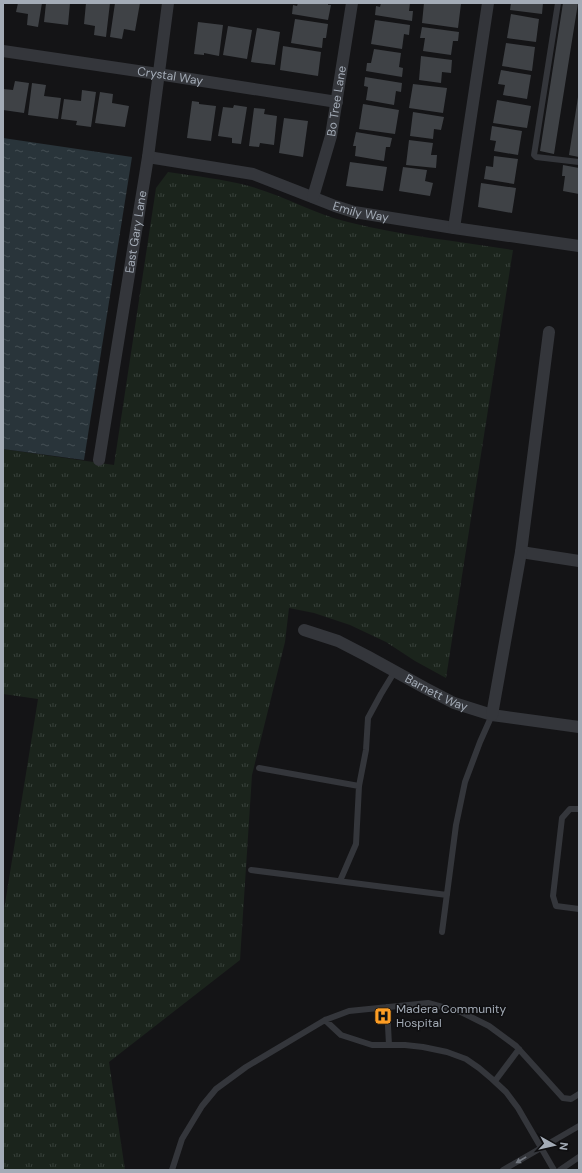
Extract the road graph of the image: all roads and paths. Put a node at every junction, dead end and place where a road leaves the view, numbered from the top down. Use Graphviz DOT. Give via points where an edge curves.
graph roads {
  1 [pos="168,3"];
  2 [pos="352,3"];
  3 [pos="488,3"];
  4 [pos="558,3"];
  5 [pos="3,51"];
  6 [pos="158,74"];
  7 [pos="336,102"];
  8 [pos="148,156"];
  9 [pos="579,162"];
  10 [pos="313,197"];
  11 [pos="454,228"];
  12 [pos="579,246"];
  13 [pos="549,332"];
  14 [pos="99,460"];
  15 [pos="520,552"];
  16 [pos="579,561"];
  17 [pos="304,630"];
  18 [pos="396,671"];
  19 [pos="492,714"];
  20 [pos="579,727"];
  21 [pos="259,768"];
  22 [pos="359,786"];
  23 [pos="579,809"];
  24 [pos="251,870"];
  25 [pos="340,881"];
  26 [pos="447,895"];
  27 [pos="579,910"];
  28 [pos="442,932"];
  29 [pos="387,1007"];
  30 [pos="325,1020"];
  31 [pos="388,1046"];
  32 [pos="519,1049"];
  33 [pos="495,1081"];
  34 [pos="579,1094"];
  35 [pos="579,1126"];
  36 [pos="541,1148"];
  37 [pos="579,1157"];
  38 [pos="172,1170"];
  39 [pos="503,1170"];
  40 [pos="554,1170"];
  41 [pos="560,1170"];
  1 -- 6 [label="street, East Gary Lane"];
  2 -- 7 [label="street, Bo Tree Lane"];
  3 -- 11 [label="street"];
  4 -- 9 [label="lane" via="534,155"];
  5 -- 6 [label="street, Crystal Way"];
  6 -- 7 [label="street, Crystal Way"];
  6 -- 8 [label="street, East Gary Lane"];
  7 -- 10 [label="street, Bo Tree Lane" via="331,136"];
  8 -- 10 [label="street, Emily Way" via="253,174"];
  8 -- 14 [label="street, East Gary Lane"];
  10 -- 11 [label="street, Emily Way" via="354,212"];
  11 -- 12 [label="street, Emily Way"];
  13 -- 15 [label="street"];
  15 -- 16 [label="street"];
  15 -- 19 [label="street"];
  17 -- 18 [label="street, Barnett Way" via="338,641"];
  18 -- 19 [label="street, Barnett Way" via="454,703"];
  18 -- 22 [label="lane" via="368,718 366,750"];
  19 -- 20 [label="street, Barnett Way"];
  19 -- 26 [label="lane" via="464,782"];
  21 -- 22 [label="lane"];
  22 -- 25 [label="lane" via="356,844"];
  23 -- 27 [label="lane" via="570,809 562,818 553,896 556,906"];
  24 -- 25 [label="lane"];
  25 -- 26 [label="lane"];
  26 -- 28 [label="lane"];
  29 -- 30 [label="lane" via="349,1011"];
  29 -- 31 [label="lane"];
  29 -- 32 [label="lane" via="428,1003 461,1012 489,1026"];
  30 -- 31 [label="lane" via="340,1035 372,1045"];
  30 -- 38 [label="lane" via="246,1067 216,1089 202,1106 182,1139"];
  31 -- 33 [label="lane" via="423,1047 466,1058"];
  32 -- 33 [label="lane"];
  32 -- 34 [label="lane" via="563,1098 571,1099"];
  33 -- 36 [label="lane" via="518,1108"];
  35 -- 36 [label="lane"];
  36 -- 39 [label="lane, one-way"];
  36 -- 40 [label="lane"];
  37 -- 41 [label="lane"];
}
